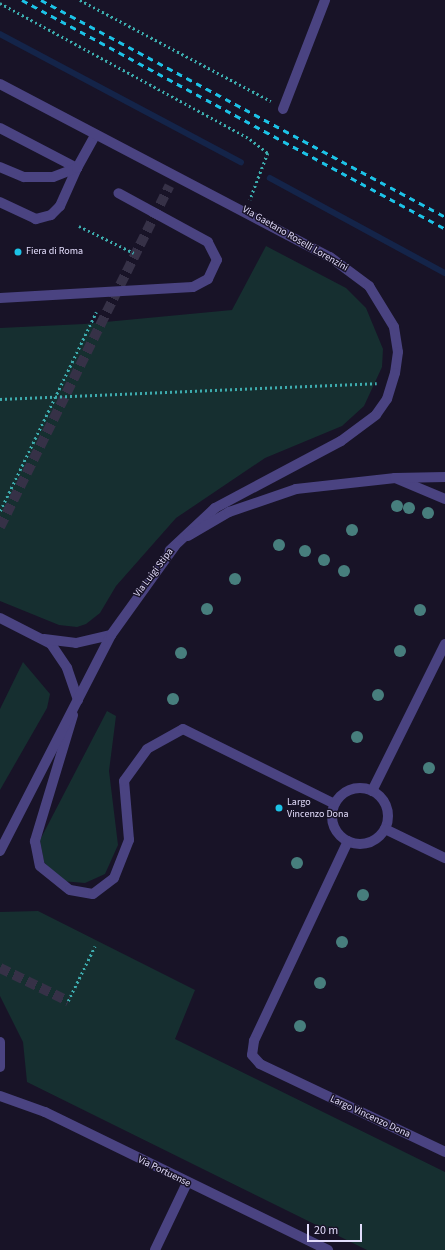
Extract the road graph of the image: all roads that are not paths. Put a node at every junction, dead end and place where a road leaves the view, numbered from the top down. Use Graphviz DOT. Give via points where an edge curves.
graph roads {
  1 [pos="325,0"];
  2 [pos="0,84"];
  3 [pos="283,109"];
  4 [pos="0,128"];
  5 [pos="95,135"];
  6 [pos="0,167"];
  7 [pos="77,168"];
  8 [pos="118,193"];
  9 [pos="0,202"];
  10 [pos="0,298"];
  11 [pos="445,477"];
  12 [pos="395,478"];
  13 [pos="445,499"];
  14 [pos="170,550"];
  15 [pos="0,618"];
  16 [pos="111,635"];
  17 [pos="42,638"];
  18 [pos="445,644"];
  19 [pos="77,704"];
  20 [pos="372,790"];
  21 [pos="335,804"];
  22 [pos="385,829"];
  23 [pos="348,841"];
  24 [pos="0,851"];
  25 [pos="445,858"];
  26 [pos="0,1042"];
  27 [pos="0,1067"];
  28 [pos="0,1096"];
  29 [pos="444,1151"];
  30 [pos="187,1183"];
  31 [pos="155,1250"];
  32 [pos="328,1250"];
  1 -- 3 [label="street"];
  2 -- 5 [label="street, Via Gaetano Roselli Lorenzini"];
  4 -- 7 [label="street"];
  5 -- 7 [label="street"];
  5 -- 14 [label="street, Via Gaetano Roselli Lorenzini" via="246,210 330,257 368,286 394,327 398,352 387,399 361,428 215,508"];
  6 -- 7 [label="street" via="33,179"];
  7 -- 9 [label="street" via="57,211 44,218 28,216"];
  8 -- 10 [label="street" via="203,237 216,254 216,267 208,279 193,287"];
  11 -- 12 [label="street, Via Luigi Stipa"];
  12 -- 13 [label="street"];
  12 -- 14 [label="street, Via Luigi Stipa" via="312,486 277,494 215,519"];
  14 -- 16 [label="street, Via Luigi Stipa"];
  15 -- 17 [label="street"];
  16 -- 17 [label="street" via="76,643"];
  16 -- 19 [label="street, Via Luigi Stipa"];
  17 -- 19 [label="street" via="61,659"];
  18 -- 20 [label="street"];
  19 -- 21 [label="street" via="34,841 40,866 70,890 93,894 114,878 129,840 124,780 147,749 183,728"];
  19 -- 24 [label="street, Via Luigi Stipa"];
  20 -- 21 [label="street" via="351,790"];
  20 -- 22 [label="street" via="386,807"];
  21 -- 23 [label="street" via="334,825"];
  22 -- 23 [label="street" via="369,842"];
  22 -- 25 [label="street"];
  23 -- 29 [label="street, Largo Vincenzo Dona" via="254,1041 252,1055 260,1064"];
  26 -- 27 [label="street"];
  28 -- 30 [label="street, Via Portuense" via="45,1112"];
  30 -- 31 [label="street"];
  30 -- 32 [label="street, Via Portuense"];
}
